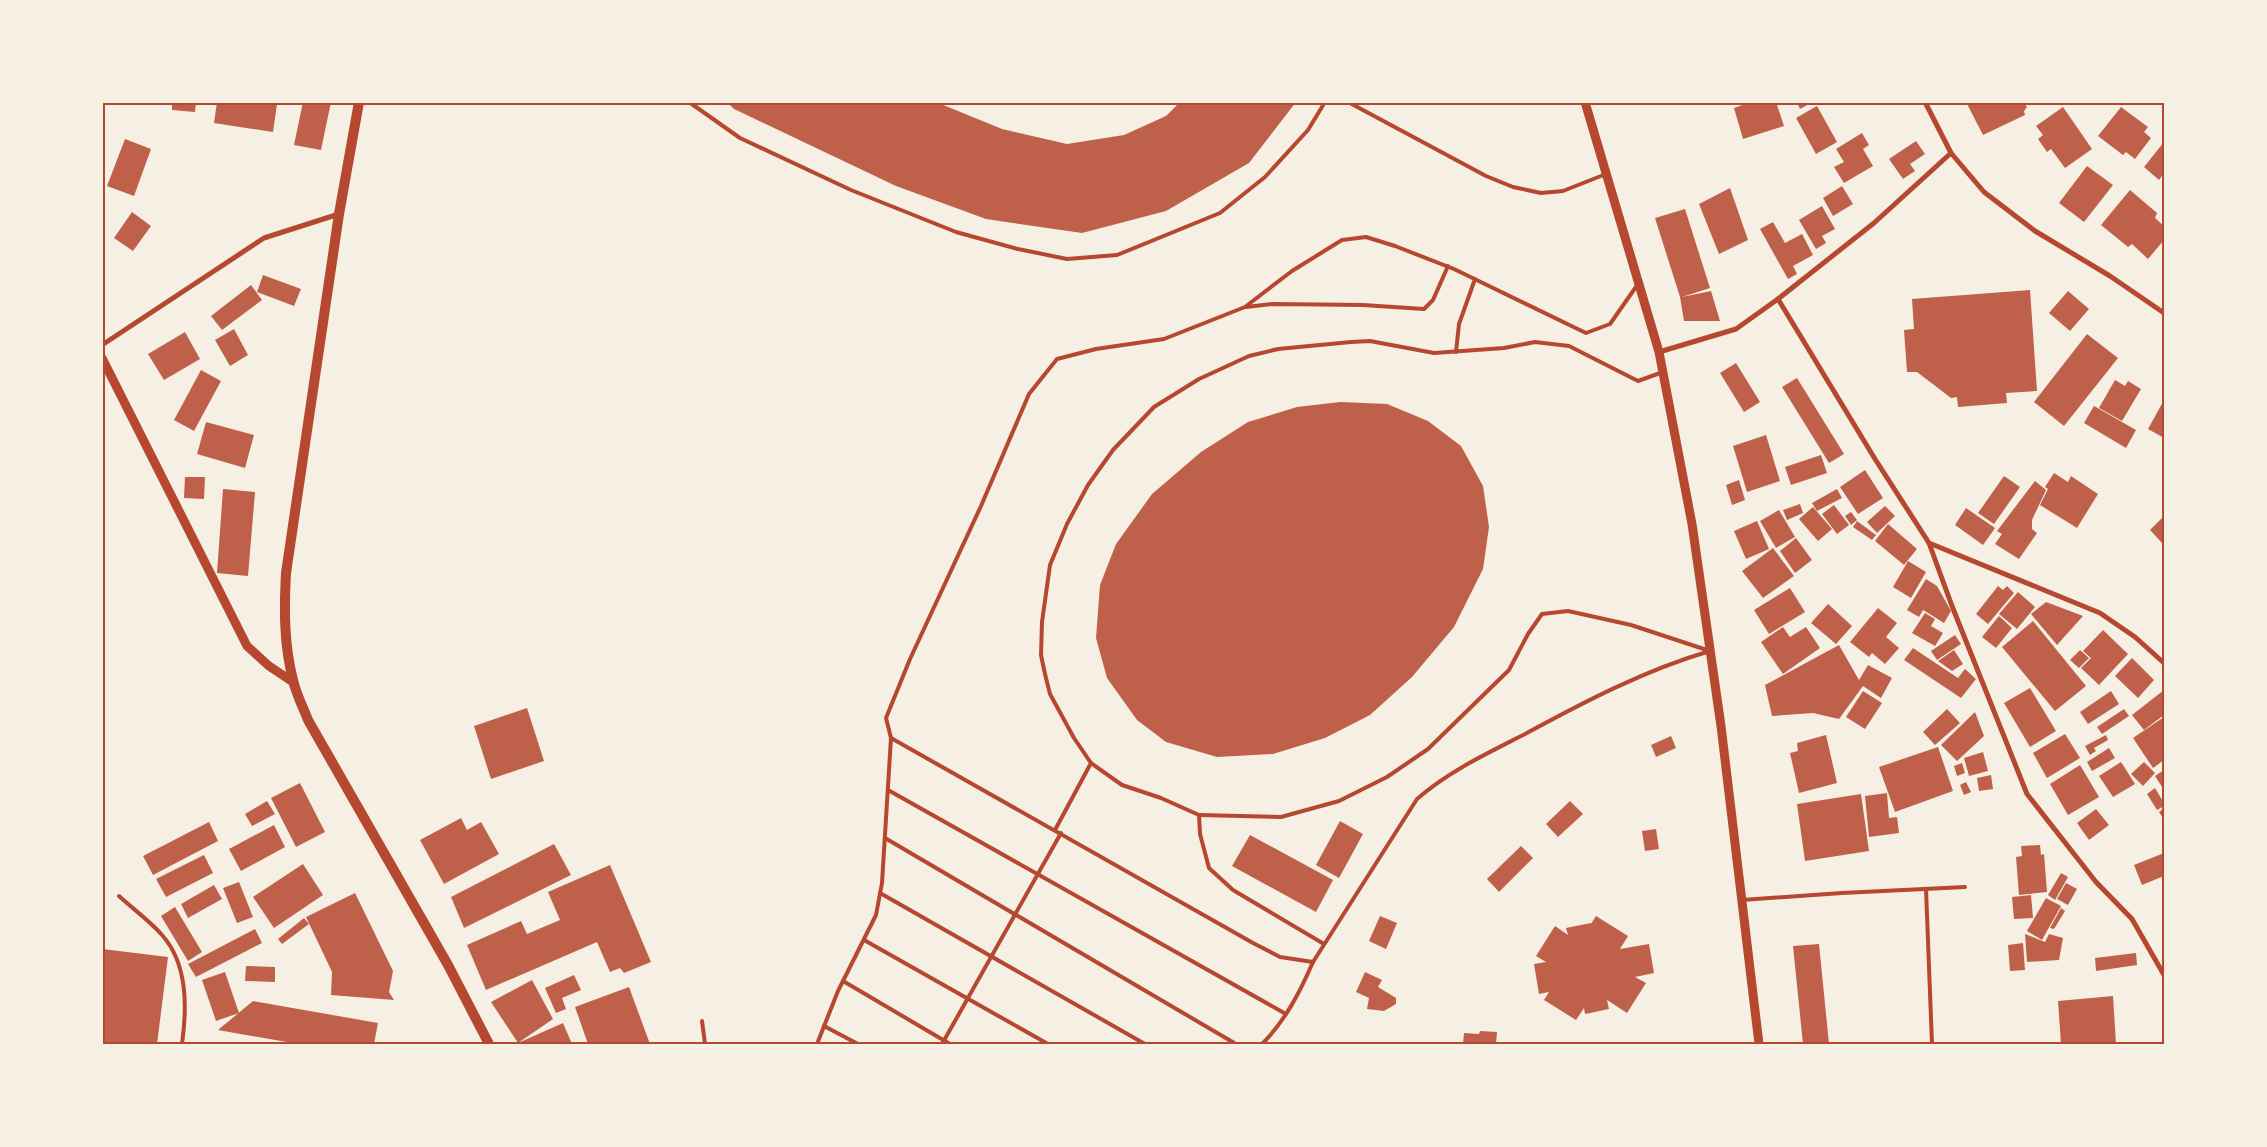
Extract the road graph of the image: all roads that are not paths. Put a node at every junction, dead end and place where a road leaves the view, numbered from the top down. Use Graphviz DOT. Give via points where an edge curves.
graph roads {
  1 [pos="360,102"];
  2 [pos="689,102"];
  3 [pos="1325,102"];
  4 [pos="1348,102"];
  5 [pos="1584,102"];
  6 [pos="1925,102"];
  7 [pos="1951,153"];
  8 [pos="1606,173"];
  9 [pos="339,214"];
  10 [pos="1448,266"];
  11 [pos="1475,279"];
  12 [pos="1639,282"];
  13 [pos="1778,299"];
  14 [pos="1244,307"];
  15 [pos="2164,313"];
  16 [pos="102,345"];
  17 [pos="1456,352"];
  18 [pos="1659,352"];
  19 [pos="102,358"];
  20 [pos="1663,372"];
  21 [pos="1929,542"];
  22 [pos="1710,651"];
  23 [pos="2164,663"];
  24 [pos="293,682"];
  25 [pos="891,738"];
  26 [pos="1091,763"];
  27 [pos="888,790"];
  28 [pos="1199,815"];
  29 [pos="1055,830"];
  30 [pos="1061,834"];
  31 [pos="885,838"];
  32 [pos="1038,874"];
  33 [pos="1965,887"];
  34 [pos="1926,889"];
  35 [pos="880,894"];
  36 [pos="119,896"];
  37 [pos="1742,900"];
  38 [pos="1015,915"];
  39 [pos="864,940"];
  40 [pos="1324,944"];
  41 [pos="991,958"];
  42 [pos="1313,962"];
  43 [pos="2164,975"];
  44 [pos="843,981"];
  45 [pos="967,1000"];
  46 [pos="1286,1014"];
  47 [pos="702,1021"];
  48 [pos="824,1026"];
  49 [pos="943,1043"];
  50 [pos="182,1044"];
  51 [pos="489,1044"];
  52 [pos="705,1044"];
  53 [pos="817,1044"];
  54 [pos="858,1044"];
  55 [pos="950,1044"];
  56 [pos="1048,1044"];
  57 [pos="1145,1044"];
  58 [pos="1236,1044"];
  59 [pos="1262,1044"];
  60 [pos="1759,1044"];
  61 [pos="1932,1044"];
  1 -- 9 [label="main road"];
  2 -- 3 [label="lane" via="740,138 851,190 956,232 1067,259 1117,255 1220,213 1265,178 1308,130"];
  4 -- 8 [label="lane" via="1512,187 1540,192 1562,191"];
  5 -- 8 [label="street"];
  6 -- 7 [label="street"];
  7 -- 13 [label="street" via="1874,223"];
  7 -- 15 [label="street" via="1984,192 2035,231"];
  8 -- 12 [label="street"];
  9 -- 16 [label="street" via="264,238"];
  9 -- 24 [label="main road" via="286,573 284,618"];
  10 -- 11 [label="lane"];
  10 -- 14 [label="lane" via="1366,238 1342,240 1292,271"];
  10 -- 14 [label="lane" via="1433,300 1424,309 1363,305 1273,304"];
  11 -- 12 [label="lane" via="1586,334 1610,324"];
  11 -- 17 [label="lane" via="1459,324"];
  12 -- 18 [label="street"];
  13 -- 18 [label="street" via="1736,329"];
  13 -- 21 [label="street"];
  14 -- 25 [label="lane" via="1164,340 1096,349 1057,359 1029,394 910,659 886,718"];
  17 -- 20 [label="lane" via="1535,342 1569,346 1638,381"];
  17 -- 26 [label="lane" via="1434,353 1370,341 1278,349 1249,356 1200,379 1154,407 1113,450 1088,484 1050,565 1042,622 1041,655 1050,694"];
  18 -- 20 [label="street"];
  19 -- 24 [label="street" via="247,646"];
  20 -- 22 [label="street" via="1692,524"];
  21 -- 23 [label="street" via="2100,613 2136,637"];
  21 -- 43 [label="street" via="2028,794 2096,882 2132,919"];
  22 -- 28 [label="lane" via="1632,625 1568,611 1542,614 1509,670 1428,749 1387,777 1339,801 1281,817"];
  22 -- 37 [label="street"];
  22 -- 40 [label="lane" via="1675,661 1581,704 1438,781 1417,799"];
  24 -- 51 [label="main road" via="308,720 443,956"];
  25 -- 27 [label="lane"];
  25 -- 29 [label="lane"];
  26 -- 28 [label="lane" via="1122,785"];
  26 -- 29 [label="lane"];
  27 -- 31 [label="lane"];
  27 -- 32 [label="lane"];
  28 -- 40 [label="lane" via="1208,868 1233,890"];
  29 -- 30 [label="lane"];
  30 -- 32 [label="lane"];
  30 -- 42 [label="lane" via="1280,957"];
  31 -- 35 [label="lane"];
  31 -- 38 [label="lane"];
  32 -- 38 [label="lane"];
  32 -- 46 [label="lane"];
  33 -- 34 [label="lane"];
  34 -- 37 [label="lane"];
  34 -- 61 [label="lane"];
  35 -- 39 [label="lane" via="876,915"];
  35 -- 41 [label="lane"];
  36 -- 50 [label="lane" via="162,935 174,953 180,968 186,1017"];
  37 -- 60 [label="street"];
  38 -- 41 [label="lane"];
  38 -- 58 [label="lane"];
  39 -- 44 [label="lane"];
  39 -- 45 [label="lane"];
  40 -- 42 [label="lane"];
  41 -- 45 [label="lane"];
  41 -- 57 [label="lane"];
  42 -- 46 [label="lane"];
  44 -- 48 [label="lane"];
  44 -- 49 [label="lane"];
  45 -- 49 [label="lane"];
  45 -- 56 [label="lane"];
  46 -- 59 [label="lane"];
  47 -- 52 [label="lane"];
  48 -- 53 [label="lane"];
  48 -- 54 [label="lane"];
  49 -- 55 [label="lane"];
}
